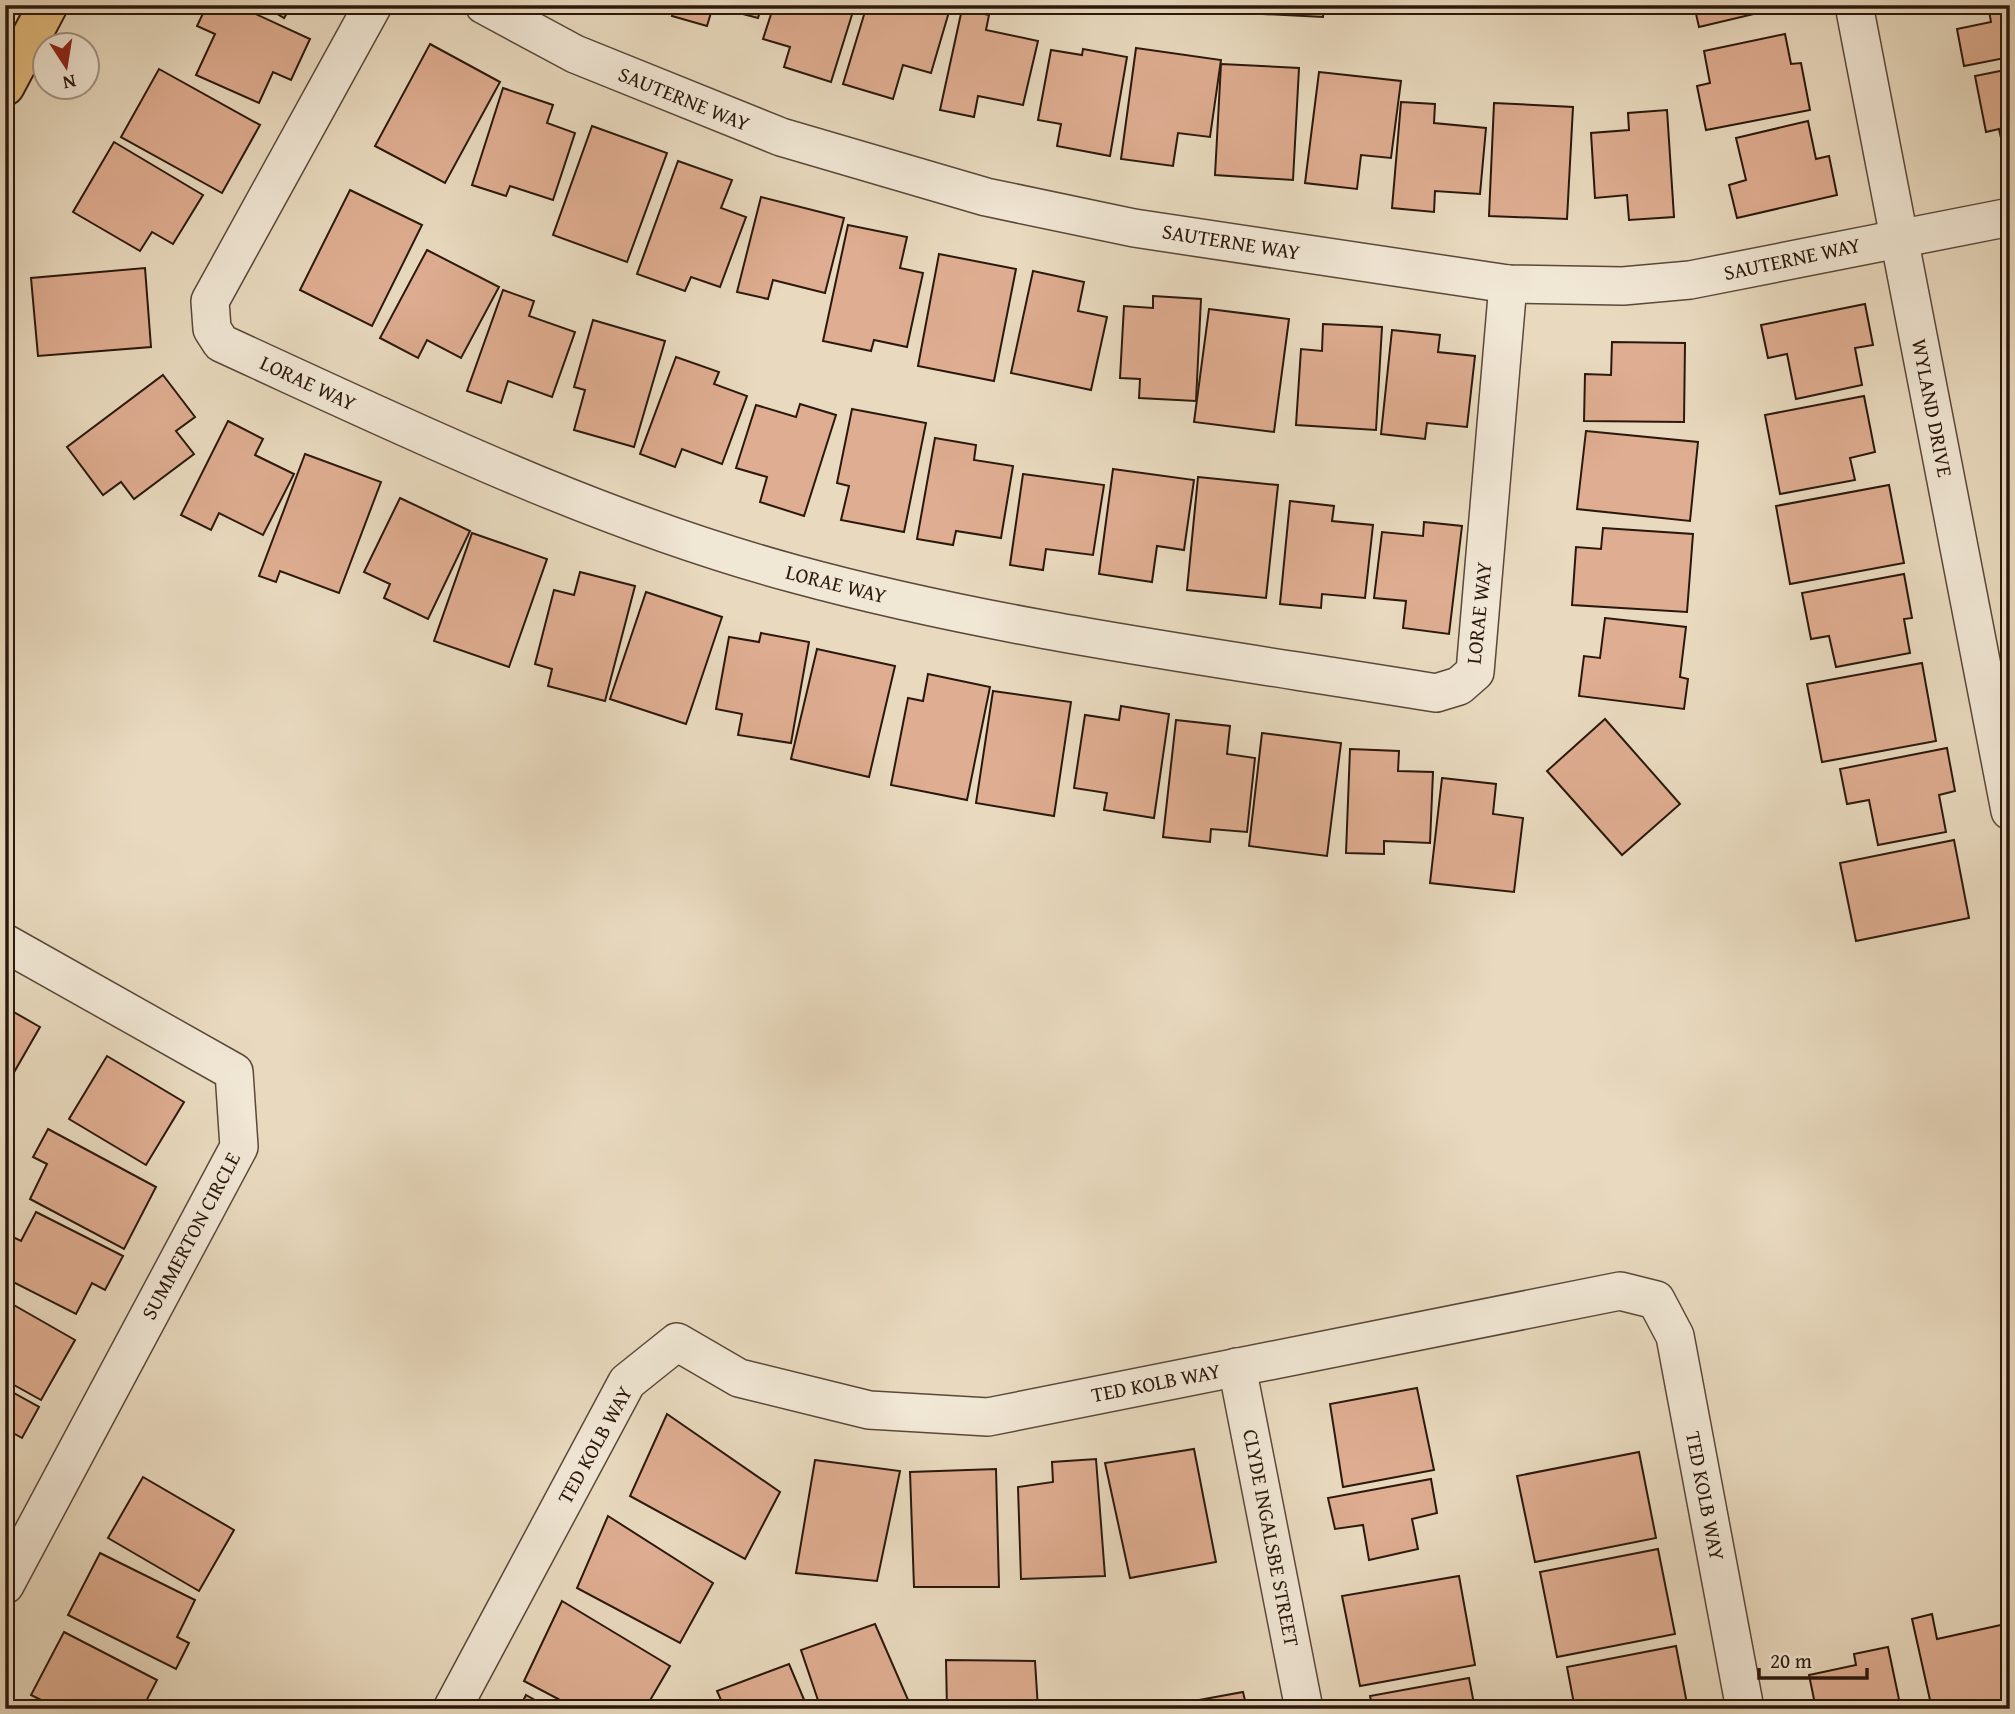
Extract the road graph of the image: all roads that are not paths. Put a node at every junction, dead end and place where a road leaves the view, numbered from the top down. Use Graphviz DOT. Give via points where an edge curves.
graph roads {
  1 [pos="48,5"];
  2 [pos="373,5"];
  3 [pos="484,5"];
  4 [pos="1854,5"];
  5 [pos="5,86"];
  6 [pos="2010,217"];
  7 [pos="1899,237"];
  8 [pos="1508,284"];
  9 [pos="2010,811"];
  10 [pos="5,943"];
  11 [pos="1237,1367"];
  12 [pos="5,1585"];
  13 [pos="452,1709"];
  14 [pos="1304,1709"];
  15 [pos="1745,1709"];
  1 -- 5 [label="main road"];
  2 -- 8 [label="street, LORAE WAY" via="210,302 212,329 221,343 508,475 617,516 793,574 948,613 1436,694 1459,686 1475,671"];
  3 -- 8 [label="street, SAUTERNE WAY" via="575,54 769,132 985,197 1134,228"];
  4 -- 7 [label="street, WYLAND DRIVE"];
  6 -- 7 [label="street, SAUTERNE WAY"];
  7 -- 8 [label="street, SAUTERNE WAY" via="1690,280 1623,286"];
  7 -- 9 [label="street, WYLAND DRIVE"];
  10 -- 12 [label="street, SUMMERTON CIRCLE" via="233,1072 239,1147"];
  11 -- 13 [label="street, TED KOLB WAY" via="988,1417 869,1409 739,1378 677,1342 627,1382"];
  11 -- 14 [label="street, CLYDE INGALSBE STREET"];
  11 -- 15 [label="street, TED KOLB WAY" via="1620,1291 1656,1300 1675,1336"];
}
